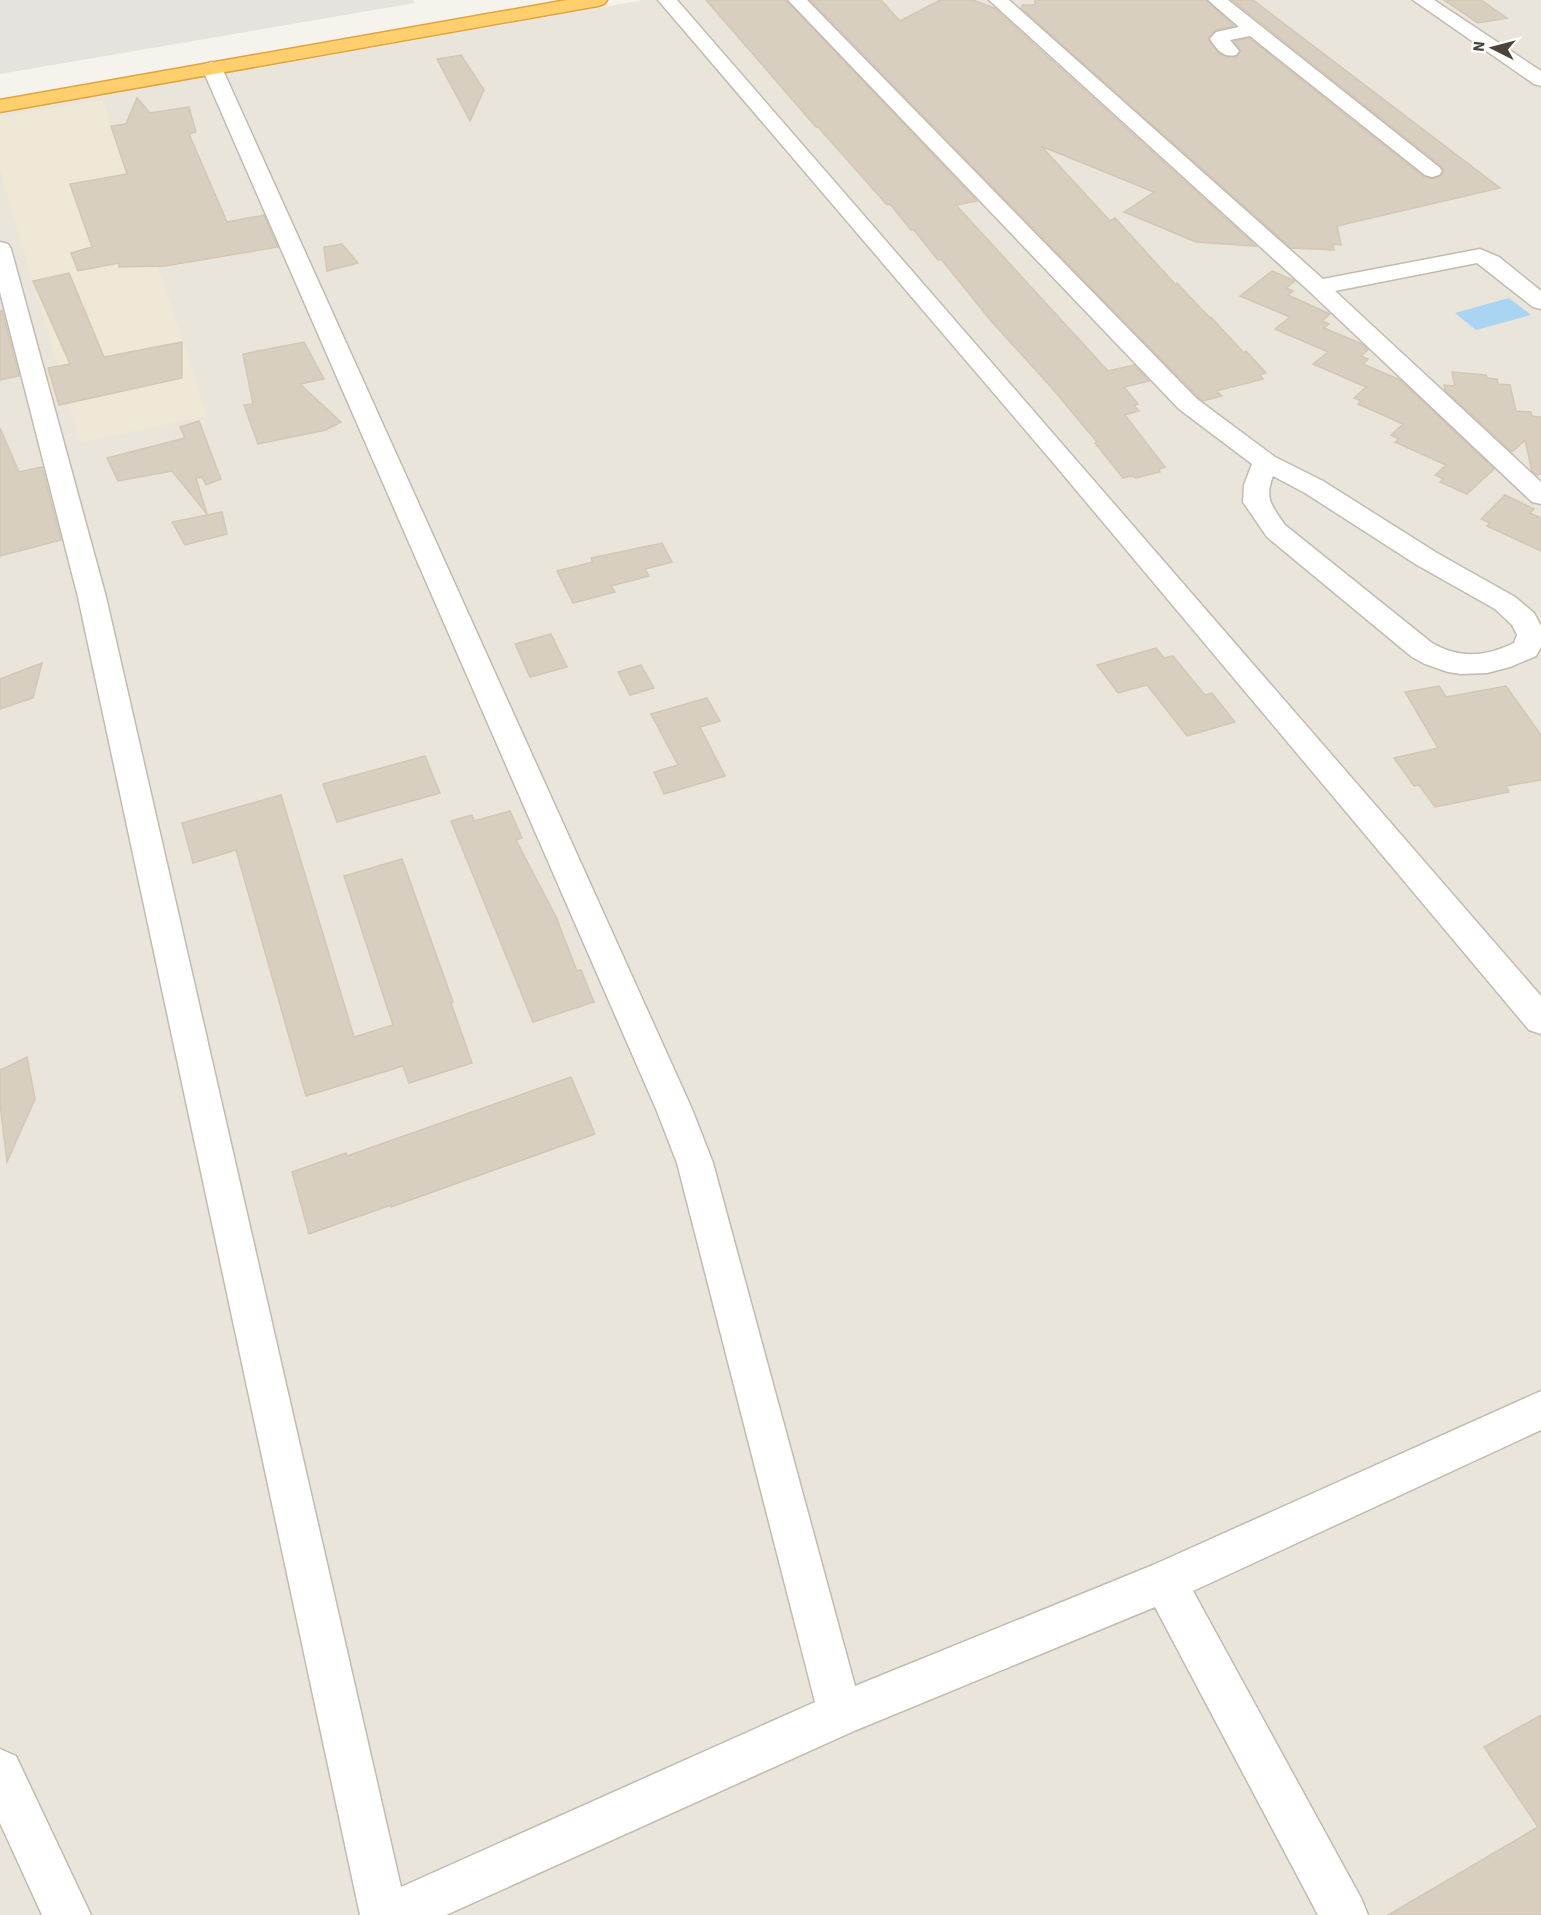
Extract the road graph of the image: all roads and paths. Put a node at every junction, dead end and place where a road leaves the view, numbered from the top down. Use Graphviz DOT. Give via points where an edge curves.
graph roads {
  1 [pos="496,0"];
  2 [pos="668,0"];
  3 [pos="797,0"];
  4 [pos="998,0"];
  5 [pos="1217,0"];
  6 [pos="1422,0"];
  7 [pos="588,1"];
  8 [pos="1254,29"];
  9 [pos="1229,51"];
  10 [pos="142,62"];
  11 [pos="212,68"];
  12 [pos="1541,80"];
  13 [pos="0,106"];
  14 [pos="1432,171"];
  15 [pos="0,249"];
  16 [pos="1318,287"];
  17 [pos="1541,302"];
  18 [pos="1266,462"];
  19 [pos="1541,496"];
  20 [pos="1541,1020"];
  21 [pos="1541,1410"];
  22 [pos="1165,1582"];
  23 [pos="840,1714"];
  24 [pos="0,1772"];
  25 [pos="66,1915"];
  26 [pos="384,1915"];
  27 [pos="392,1915"];
  28 [pos="1344,1915"];
  1 -- 10 [label="highway"];
  2 -- 20 [label="street"];
  3 -- 18 [label="street" via="1188,404"];
  4 -- 16 [label="street"];
  5 -- 8 [label="street"];
  6 -- 12 [label="street"];
  7 -- 11 [label="highway"];
  8 -- 9 [label="street" via="1219,39"];
  8 -- 14 [label="street"];
  11 -- 13 [label="highway"];
  11 -- 23 [label="street" via="695,1163"];
  15 -- 26 [label="street" via="92,597"];
  16 -- 17 [label="street" via="1480,256"];
  16 -- 19 [label="street"];
  18 -- 18 [label="street" via="1505,603 1524,620 1531,635 1526,649 1504,660 1476,665 1450,664 1422,650 1276,531 1256,502 1257,485"];
  21 -- 22 [label="street"];
  22 -- 23 [label="street"];
  22 -- 28 [label="street"];
  23 -- 27 [label="street"];
  24 -- 25 [label="street"];
}
